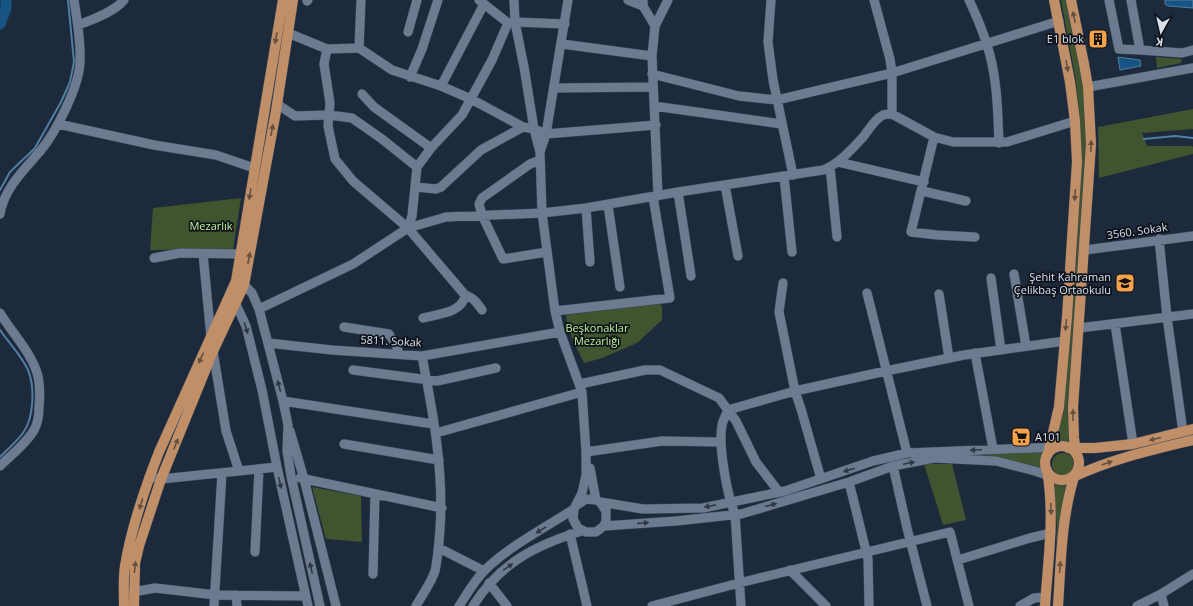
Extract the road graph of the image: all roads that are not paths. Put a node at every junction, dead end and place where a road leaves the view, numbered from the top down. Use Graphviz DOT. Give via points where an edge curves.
graph roads {
  1 [pos="74,0"];
  2 [pos="124,0"];
  3 [pos="282,0"];
  4 [pos="293,0"];
  5 [pos="361,0"];
  6 [pos="417,0"];
  7 [pos="438,0"];
  8 [pos="514,0"];
  9 [pos="568,0"];
  10 [pos="628,0"];
  11 [pos="668,0"];
  12 [pos="874,0"];
  13 [pos="969,0"];
  14 [pos="1054,0"];
  15 [pos="1070,0"];
  16 [pos="1109,0"];
  17 [pos="1131,0"];
  18 [pos="769,1"];
  19 [pos="482,2"];
  20 [pos="643,3"];
  21 [pos="1058,21"];
  22 [pos="512,22"];
  23 [pos="565,24"];
  24 [pos="78,25"];
  25 [pos="655,26"];
  26 [pos="408,32"];
  27 [pos="288,33"];
  28 [pos="986,43"];
  29 [pos="562,44"];
  30 [pos="359,48"];
  31 [pos="327,49"];
  32 [pos="1140,50"];
  33 [pos="1193,50"];
  34 [pos="652,56"];
  35 [pos="1193,68"];
  36 [pos="892,73"];
  37 [pos="652,74"];
  38 [pos="410,77"];
  39 [pos="440,86"];
  40 [pos="653,87"];
  41 [pos="1088,87"];
  42 [pos="555,88"];
  43 [pos="362,94"];
  44 [pos="471,99"];
  45 [pos="777,100"];
  46 [pos="277,104"];
  47 [pos="654,106"];
  48 [pos="892,114"];
  49 [pos="329,115"];
  50 [pos="1075,121"];
  51 [pos="58,124"];
  52 [pos="782,124"];
  53 [pos="656,125"];
  54 [pos="523,127"];
  55 [pos="534,129"];
  56 [pos="546,134"];
  57 [pos="934,137"];
  58 [pos="999,143"];
  59 [pos="431,148"];
  60 [pos="540,156"];
  61 [pos="834,164"];
  62 [pos="417,167"];
  63 [pos="254,168"];
  64 [pos="788,176"];
  65 [pos="724,185"];
  66 [pos="416,187"];
  67 [pos="923,187"];
  68 [pos="678,192"];
  69 [pos="656,196"];
  70 [pos="966,201"];
  71 [pos="608,205"];
  72 [pos="586,208"];
  73 [pos="542,213"];
  74 [pos="0,214"];
  75 [pos="482,215"];
  76 [pos="408,228"];
  77 [pos="1193,236"];
  78 [pos="837,237"];
  79 [pos="975,237"];
  80 [pos="1159,239"];
  81 [pos="1085,250"];
  82 [pos="547,252"];
  83 [pos="792,252"];
  84 [pos="203,254"];
  85 [pos="240,254"];
  86 [pos="738,256"];
  87 [pos="154,258"];
  88 [pos="590,262"];
  89 [pos="1014,274"];
  90 [pos="691,276"];
  91 [pos="991,278"];
  92 [pos="240,283"];
  93 [pos="783,283"];
  94 [pos="620,287"];
  95 [pos="231,293"];
  96 [pos="867,293"];
  97 [pos="939,294"];
  98 [pos="465,295"];
  99 [pos="236,304"];
  100 [pos="258,309"];
  101 [pos="482,310"];
  102 [pos="555,311"];
  103 [pos="0,313"];
  104 [pos="1193,314"];
  105 [pos="1167,317"];
  106 [pos="423,318"];
  107 [pos="1115,324"];
  108 [pos="344,327"];
  109 [pos="1079,328"];
  110 [pos="560,332"];
  111 [pos="211,337"];
  112 [pos="1065,341"];
  113 [pos="268,343"];
  114 [pos="1026,346"];
  115 [pos="1001,350"];
  116 [pos="213,351"];
  117 [pos="399,354"];
  118 [pos="975,354"];
  119 [pos="422,356"];
  120 [pos="949,358"];
  121 [pos="496,368"];
  122 [pos="353,370"];
  123 [pos="886,371"];
  124 [pos="426,380"];
  125 [pos="581,388"];
  126 [pos="795,392"];
  127 [pos="283,401"];
  128 [pos="728,410"];
  129 [pos="288,425"];
  130 [pos="434,428"];
  131 [pos="1188,430"];
  132 [pos="1193,440"];
  133 [pos="720,442"];
  134 [pos="344,444"];
  135 [pos="1133,444"];
  136 [pos="993,449"];
  137 [pos="1052,450"];
  138 [pos="1073,450"];
  139 [pos="586,452"];
  140 [pos="907,453"];
  141 [pos="439,460"];
  142 [pos="0,466"];
  143 [pos="893,466"];
  144 [pos="277,467"];
  145 [pos="259,469"];
  146 [pos="239,471"];
  147 [pos="222,473"];
  148 [pos="1050,475"];
  149 [pos="291,476"];
  150 [pos="1073,476"];
  151 [pos="149,477"];
  152 [pos="161,479"];
  153 [pos="304,479"];
  154 [pos="821,479"];
  155 [pos="849,482"];
  156 [pos="779,492"];
  157 [pos="376,494"];
  158 [pos="598,501"];
  159 [pos="730,502"];
  160 [pos="576,507"];
  161 [pos="442,508"];
  162 [pos="735,514"];
  163 [pos="604,526"];
  164 [pos="582,531"];
  165 [pos="1052,533"];
  166 [pos="570,534"];
  167 [pos="911,542"];
  168 [pos="439,548"];
  169 [pos="866,551"];
  170 [pos="255,552"];
  171 [pos="958,560"];
  172 [pos="790,570"];
  173 [pos="484,571"];
  174 [pos="373,574"];
  175 [pos="1193,574"];
  176 [pos="489,583"];
  177 [pos="740,583"];
  178 [pos="133,592"];
  179 [pos="216,594"];
  180 [pos="1160,594"];
  181 [pos="236,595"];
  182 [pos="305,596"];
  183 [pos="1046,602"];
  184 [pos="124,606"];
  185 [pos="134,606"];
  186 [pos="214,606"];
  187 [pos="237,606"];
  188 [pos="308,606"];
  189 [pos="320,606"];
  190 [pos="336,606"];
  191 [pos="416,606"];
  192 [pos="460,606"];
  193 [pos="473,606"];
  194 [pos="507,606"];
  195 [pos="587,606"];
  196 [pos="652,606"];
  197 [pos="741,606"];
  198 [pos="826,606"];
  199 [pos="869,606"];
  200 [pos="927,606"];
  201 [pos="969,606"];
  202 [pos="1020,606"];
  203 [pos="1058,606"];
  204 [pos="1137,606"];
  205 [pos="1164,606"];
  1 -- 24 [label="street"];
  2 -- 24 [label="street" via="96,18"];
  3 -- 63 [label="main road, one-way"];
  4 -- 27 [label="main road"];
  5 -- 30 [label="street"];
  6 -- 26 [label="street"];
  7 -- 38 [label="street"];
  8 -- 22 [label="street"];
  9 -- 23 [label="street"];
  10 -- 20 [label="street"];
  11 -- 25 [label="street"];
  12 -- 36 [label="street"];
  13 -- 28 [label="street" via="979,19"];
  14 -- 21 [label="main road"];
  41 -- 15 [label="main road, one-way"];
  16 -- 32 [label="street" via="1119,49"];
  17 -- 32 [label="street"];
  18 -- 45 [label="street" via="768,42"];
  19 -- 22 [label="street"];
  19 -- 39 [label="street"];
  20 -- 25 [label="street"];
  21 -- 28 [label="street"];
  21 -- 50 [label="main road, one-way"];
  22 -- 23 [label="street"];
  22 -- 44 [label="street"];
  22 -- 55 [label="street" via="524,66"];
  23 -- 29 [label="street"];
  24 -- 51 [label="street" via="78,77"];
  25 -- 34 [label="street"];
  27 -- 31 [label="street"];
  27 -- 46 [label="main road"];
  28 -- 36 [label="street"];
  28 -- 58 [label="street" via="995,81"];
  29 -- 34 [label="street"];
  29 -- 42 [label="street"];
  30 -- 31 [label="street"];
  30 -- 38 [label="street" via="392,70"];
  31 -- 49 [label="street" via="324,64 330,103"];
  32 -- 33 [label="street" via="1182,53"];
  34 -- 37 [label="street"];
  35 -- 41 [label="street"];
  36 -- 45 [label="street"];
  36 -- 48 [label="street"];
  37 -- 40 [label="street"];
  37 -- 45 [label="street" via="739,96"];
  38 -- 39 [label="street"];
  39 -- 44 [label="street"];
  40 -- 42 [label="street"];
  40 -- 47 [label="street"];
  81 -- 41 [label="main road, one-way" via="1091,144"];
  42 -- 56 [label="street"];
  43 -- 59 [label="street" via="374,107"];
  44 -- 54 [label="street"];
  44 -- 59 [label="street" via="462,115"];
  45 -- 52 [label="street"];
  46 -- 49 [label="street" via="295,116"];
  92 -- 46 [label="main road, one-way"];
  47 -- 52 [label="street"];
  47 -- 53 [label="street"];
  48 -- 57 [label="street"];
  48 -- 61 [label="street" via="882,116"];
  49 -- 62 [label="street" via="352,118"];
  49 -- 76 [label="street" via="328,126 335,159 353,181"];
  50 -- 58 [label="street"];
  50 -- 112 [label="main road, one-way" via="1077,162"];
  51 -- 63 [label="street" via="154,145 216,155"];
  51 -- 74 [label="street" via="42,148 17,177"];
  52 -- 64 [label="street"];
  53 -- 56 [label="street"];
  53 -- 69 [label="street"];
  54 -- 55 [label="street"];
  54 -- 66 [label="street" via="481,150 441,188"];
  55 -- 56 [label="street"];
  55 -- 60 [label="street"];
  56 -- 60 [label="street"];
  57 -- 58 [label="street" via="953,142"];
  57 -- 67 [label="street"];
  59 -- 62 [label="street"];
  60 -- 73 [label="street"];
  60 -- 75 [label="street" via="482,198 479,204"];
  61 -- 64 [label="street" via="823,170"];
  61 -- 67 [label="street"];
  61 -- 78 [label="street"];
  62 -- 66 [label="street"];
  63 -- 85 [label="main road, one-way"];
  64 -- 65 [label="street"];
  64 -- 83 [label="street"];
  65 -- 68 [label="street"];
  65 -- 86 [label="street"];
  66 -- 76 [label="street"];
  67 -- 70 [label="street"];
  67 -- 79 [label="street" via="911,232"];
  68 -- 69 [label="street"];
  68 -- 90 [label="street"];
  69 -- 71 [label="street"];
  69 -- 102 [label="street" via="670,298"];
  71 -- 72 [label="street"];
  71 -- 94 [label="street"];
  72 -- 73 [label="street"];
  72 -- 88 [label="street"];
  73 -- 75 [label="street"];
  73 -- 82 [label="street"];
  75 -- 76 [label="street" via="446,217"];
  75 -- 82 [label="street" via="503,259"];
  76 -- 98 [label="street"];
  76 -- 100 [label="street" via="353,264"];
  77 -- 80 [label="street, 3560. Sokak"];
  80 -- 81 [label="street, 3560. Sokak"];
  80 -- 105 [label="street"];
  81 -- 109 [label="main road"];
  82 -- 102 [label="street"];
  84 -- 85 [label="street"];
  84 -- 87 [label="street"];
  84 -- 111 [label="street"];
  85 -- 92 [label="main road"];
  89 -- 114 [label="street"];
  91 -- 115 [label="street"];
  92 -- 95 [label="main road"];
  92 -- 99 [label="main road"];
  92 -- 100 [label="street" via="252,293"];
  93 -- 126 [label="street" via="779,312"];
  95 -- 99 [label="street"];
  95 -- 111 [label="main road"];
  96 -- 123 [label="street"];
  97 -- 120 [label="street"];
  98 -- 101 [label="street" via="471,297"];
  98 -- 106 [label="street" via="463,303 456,308"];
  99 -- 116 [label="main road"];
  99 -- 144 [label="street, one-way" via="248,333"];
  100 -- 113 [label="street"];
  102 -- 110 [label="street"];
  103 -- 142 [label="street" via="38,375 40,399 34,430"];
  104 -- 105 [label="street"];
  105 -- 107 [label="street"];
  105 -- 131 [label="street"];
  107 -- 109 [label="street"];
  107 -- 135 [label="street"];
  108 -- 117 [label="street" via="389,334"];
  138 -- 109 [label="main road, one-way" via="1073,407"];
  110 -- 119 [label="street, 5811. Sokak"];
  110 -- 125 [label="street"];
  111 -- 151 [label="main road, one-way"];
  112 -- 114 [label="street"];
  112 -- 137 [label="main road"];
  113 -- 117 [label="street, 5811. Sokak"];
  127 -- 113 [label="street, one-way"];
  114 -- 115 [label="street"];
  115 -- 118 [label="street"];
  116 -- 146 [label="street" via="226,431"];
  152 -- 116 [label="main road, one-way"];
  117 -- 119 [label="street, 5811. Sokak"];
  118 -- 120 [label="street"];
  118 -- 136 [label="street"];
  119 -- 124 [label="street"];
  120 -- 123 [label="street"];
  121 -- 124 [label="street" via="437,381"];
  122 -- 124 [label="street"];
  123 -- 126 [label="street"];
  123 -- 140 [label="street"];
  124 -- 130 [label="street"];
  125 -- 128 [label="street" via="646,370 660,370 718,398"];
  125 -- 130 [label="street"];
  125 -- 139 [label="street"];
  126 -- 128 [label="street"];
  126 -- 154 [label="street"];
  127 -- 129 [label="street"];
  127 -- 130 [label="street"];
  128 -- 133 [label="street" via="722,424"];
  128 -- 156 [label="street" via="756,462"];
  129 -- 149 [label="street" via="287,451"];
  129 -- 153 [label="street"];
  130 -- 141 [label="street"];
  131 -- 135 [label="main road, one-way"];
  150 -- 132 [label="main road, one-way" via="1125,456"];
  133 -- 139 [label="street" via="662,441"];
  133 -- 159 [label="street"];
  134 -- 141 [label="street"];
  135 -- 138 [label="main road"];
  136 -- 137 [label="street"];
  136 -- 140 [label="street, one-way"];
  137 -- 138 [label="main road"];
  137 -- 148 [label="main road" via="1045,465"];
  138 -- 150 [label="main road" via="1079,464"];
  139 -- 158 [label="street"];
  139 -- 160 [label="street" via="586,475"];
  140 -- 154 [label="street, one-way"];
  141 -- 161 [label="street"];
  143 -- 148 [label="street, one-way" via="934,458 996,461"];
  143 -- 155 [label="street"];
  143 -- 167 [label="street"];
  144 -- 145 [label="street"];
  144 -- 182 [label="street, one-way"];
  145 -- 146 [label="street"];
  145 -- 170 [label="street"];
  146 -- 147 [label="street"];
  147 -- 152 [label="street"];
  147 -- 179 [label="street"];
  148 -- 150 [label="main road" via="1060,480"];
  148 -- 165 [label="main road, one-way"];
  149 -- 153 [label="street"];
  189 -- 149 [label="street, one-way"];
  203 -- 150 [label="main road, one-way" via="1063,528"];
  151 -- 152 [label="street"];
  151 -- 184 [label="main road, one-way" via="128,547"];
  178 -- 152 [label="main road, one-way" via="139,546"];
  153 -- 157 [label="street"];
  153 -- 190 [label="street"];
  154 -- 156 [label="street"];
  162 -- 155 [label="street, one-way"];
  155 -- 169 [label="street"];
  156 -- 159 [label="street"];
  157 -- 161 [label="street"];
  157 -- 174 [label="street"];
  159 -- 158 [label="street, one-way" via="703,508 643,509"];
  158 -- 160 [label="street" via="586,499"];
  158 -- 163 [label="street" via="606,511"];
  159 -- 162 [label="street"];
  160 -- 164 [label="street" via="573,514 575,524"];
  160 -- 173 [label="street, one-way"];
  161 -- 168 [label="street"];
  163 -- 162 [label="street, one-way"];
  162 -- 177 [label="street"];
  163 -- 164 [label="street" via="596,532"];
  164 -- 166 [label="street"];
  165 -- 171 [label="street"];
  165 -- 183 [label="main road"];
  176 -- 166 [label="street, one-way" via="519,558"];
  166 -- 195 [label="street"];
  167 -- 169 [label="street"];
  167 -- 171 [label="street" via="950,532"];
  167 -- 200 [label="street"];
  168 -- 173 [label="street"];
  168 -- 191 [label="street" via="431,581"];
  169 -- 172 [label="street"];
  169 -- 199 [label="street"];
  171 -- 201 [label="street"];
  172 -- 177 [label="street"];
  172 -- 198 [label="street"];
  173 -- 192 [label="street"];
  175 -- 180 [label="street"];
  176 -- 193 [label="street"];
  176 -- 194 [label="street"];
  177 -- 196 [label="street"];
  177 -- 197 [label="street"];
  178 -- 179 [label="street" via="155,588"];
  178 -- 185 [label="main road"];
  179 -- 181 [label="street"];
  179 -- 186 [label="street"];
  180 -- 204 [label="street"];
  180 -- 205 [label="street"];
  181 -- 182 [label="street"];
  181 -- 187 [label="street"];
  182 -- 188 [label="street"];
  183 -- 202 [label="street" via="1034,598"];
}
